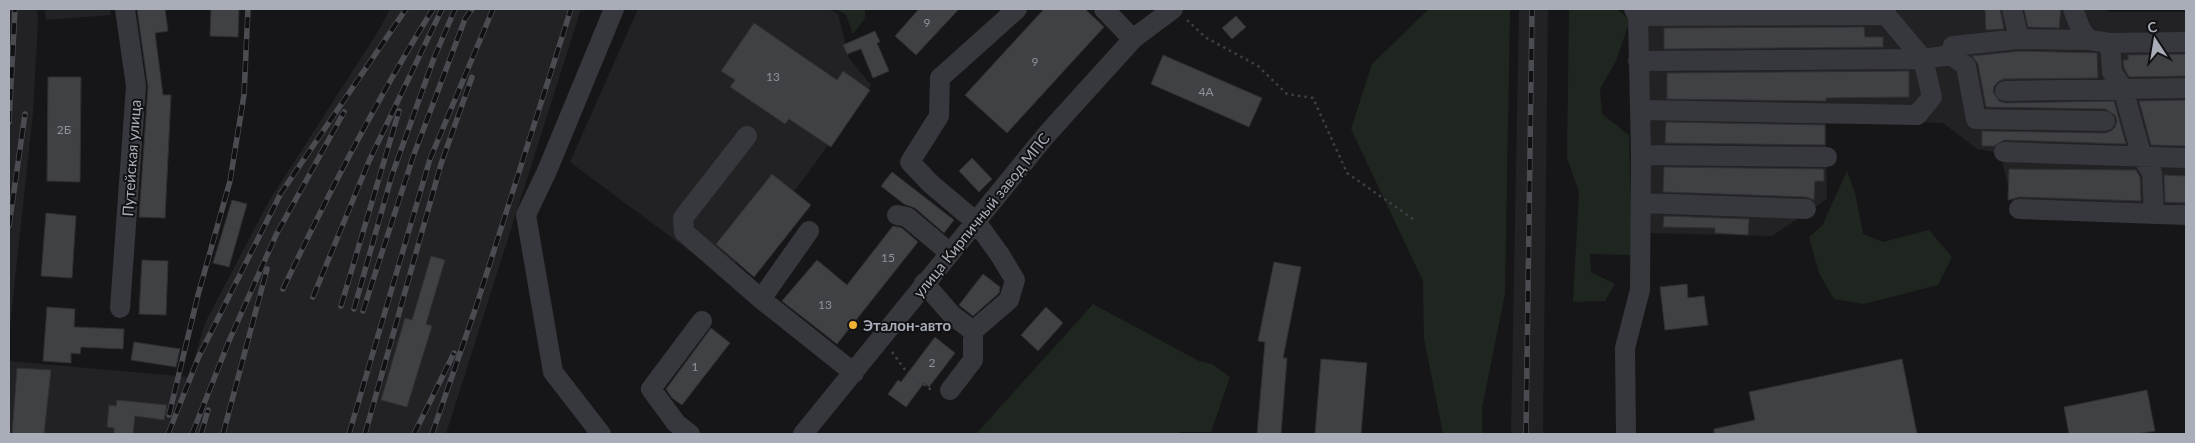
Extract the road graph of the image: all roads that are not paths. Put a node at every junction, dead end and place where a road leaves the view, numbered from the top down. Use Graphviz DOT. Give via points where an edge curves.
graph roads {
  1 [pos="125,9"];
  2 [pos="614,9"];
  3 [pos="1017,9"];
  4 [pos="1104,9"];
  5 [pos="2012,9"];
  6 [pos="2073,9"];
  7 [pos="1177,12"];
  8 [pos="1636,13"];
  9 [pos="1134,38"];
  10 [pos="2019,39"];
  11 [pos="2089,40"];
  12 [pos="2186,42"];
  13 [pos="2110,43"];
  14 [pos="1951,55"];
  15 [pos="1924,59"];
  16 [pos="1638,61"];
  17 [pos="2186,88"];
  18 [pos="2123,89"];
  19 [pos="2005,91"];
  20 [pos="1640,110"];
  21 [pos="2105,121"];
  22 [pos="747,136"];
  23 [pos="2004,152"];
  24 [pos="1641,155"];
  25 [pos="1827,157"];
  26 [pos="2142,157"];
  27 [pos="2186,158"];
  28 [pos="1641,203"];
  29 [pos="1806,209"];
  30 [pos="2020,209"];
  31 [pos="897,214"];
  32 [pos="2154,214"];
  33 [pos="2186,215"];
  34 [pos="976,222"];
  35 [pos="809,231"];
  36 [pos="950,252"];
  37 [pos="924,283"];
  38 [pos="761,299"];
  39 [pos="120,308"];
  40 [pos="702,322"];
  41 [pos="973,331"];
  42 [pos="854,373"];
  43 [pos="950,390"];
  44 [pos="601,434"];
  45 [pos="690,434"];
  46 [pos="804,434"];
  47 [pos="1626,434"];
  1 -- 39 [label="street, Путейская улица" via="136,86"];
  2 -- 44 [label="street" via="526,215 553,372"];
  3 -- 34 [label="street" via="940,78 939,116 910,162"];
  4 -- 9 [label="street"];
  5 -- 10 [label="street"];
  6 -- 11 [label="street" via="2081,30"];
  7 -- 9 [label="street, улица Кирпичный завод МПС"];
  8 -- 15 [label="street" via="1886,15"];
  8 -- 16 [label="street"];
  9 -- 34 [label="street, улица Кирпичный завод МПС" via="1046,134"];
  10 -- 11 [label="street"];
  10 -- 14 [label="street" via="1953,46"];
  11 -- 13 [label="street"];
  12 -- 13 [label="street"];
  13 -- 18 [label="street" via="2112,72"];
  14 -- 15 [label="street"];
  14 -- 21 [label="street" via="1966,66 1976,119"];
  15 -- 16 [label="street"];
  15 -- 20 [label="street" via="1932,97 1917,115"];
  16 -- 20 [label="street"];
  17 -- 18 [label="street"];
  18 -- 19 [label="street"];
  18 -- 26 [label="street"];
  20 -- 24 [label="street"];
  22 -- 38 [label="street" via="682,218 684,232"];
  23 -- 26 [label="street"];
  24 -- 25 [label="street"];
  24 -- 28 [label="street"];
  26 -- 27 [label="street"];
  26 -- 32 [label="street" via="2152,173"];
  28 -- 29 [label="street"];
  28 -- 47 [label="street" via="1640,290 1625,348"];
  30 -- 32 [label="street"];
  31 -- 36 [label="street" via="907,217"];
  32 -- 33 [label="street"];
  34 -- 36 [label="street, улица Кирпичный завод МПС"];
  34 -- 41 [label="street" via="1015,280 1009,300"];
  35 -- 38 [label="street"];
  36 -- 37 [label="street, улица Кирпичный завод МПС"];
  37 -- 41 [label="street" via="952,315"];
  37 -- 42 [label="street, улица Кирпичный завод МПС"];
  38 -- 42 [label="street"];
  40 -- 45 [label="street" via="650,388 676,424"];
  41 -- 43 [label="street" via="974,360"];
  42 -- 46 [label="street, улица Кирпичный завод МПС"];
}
